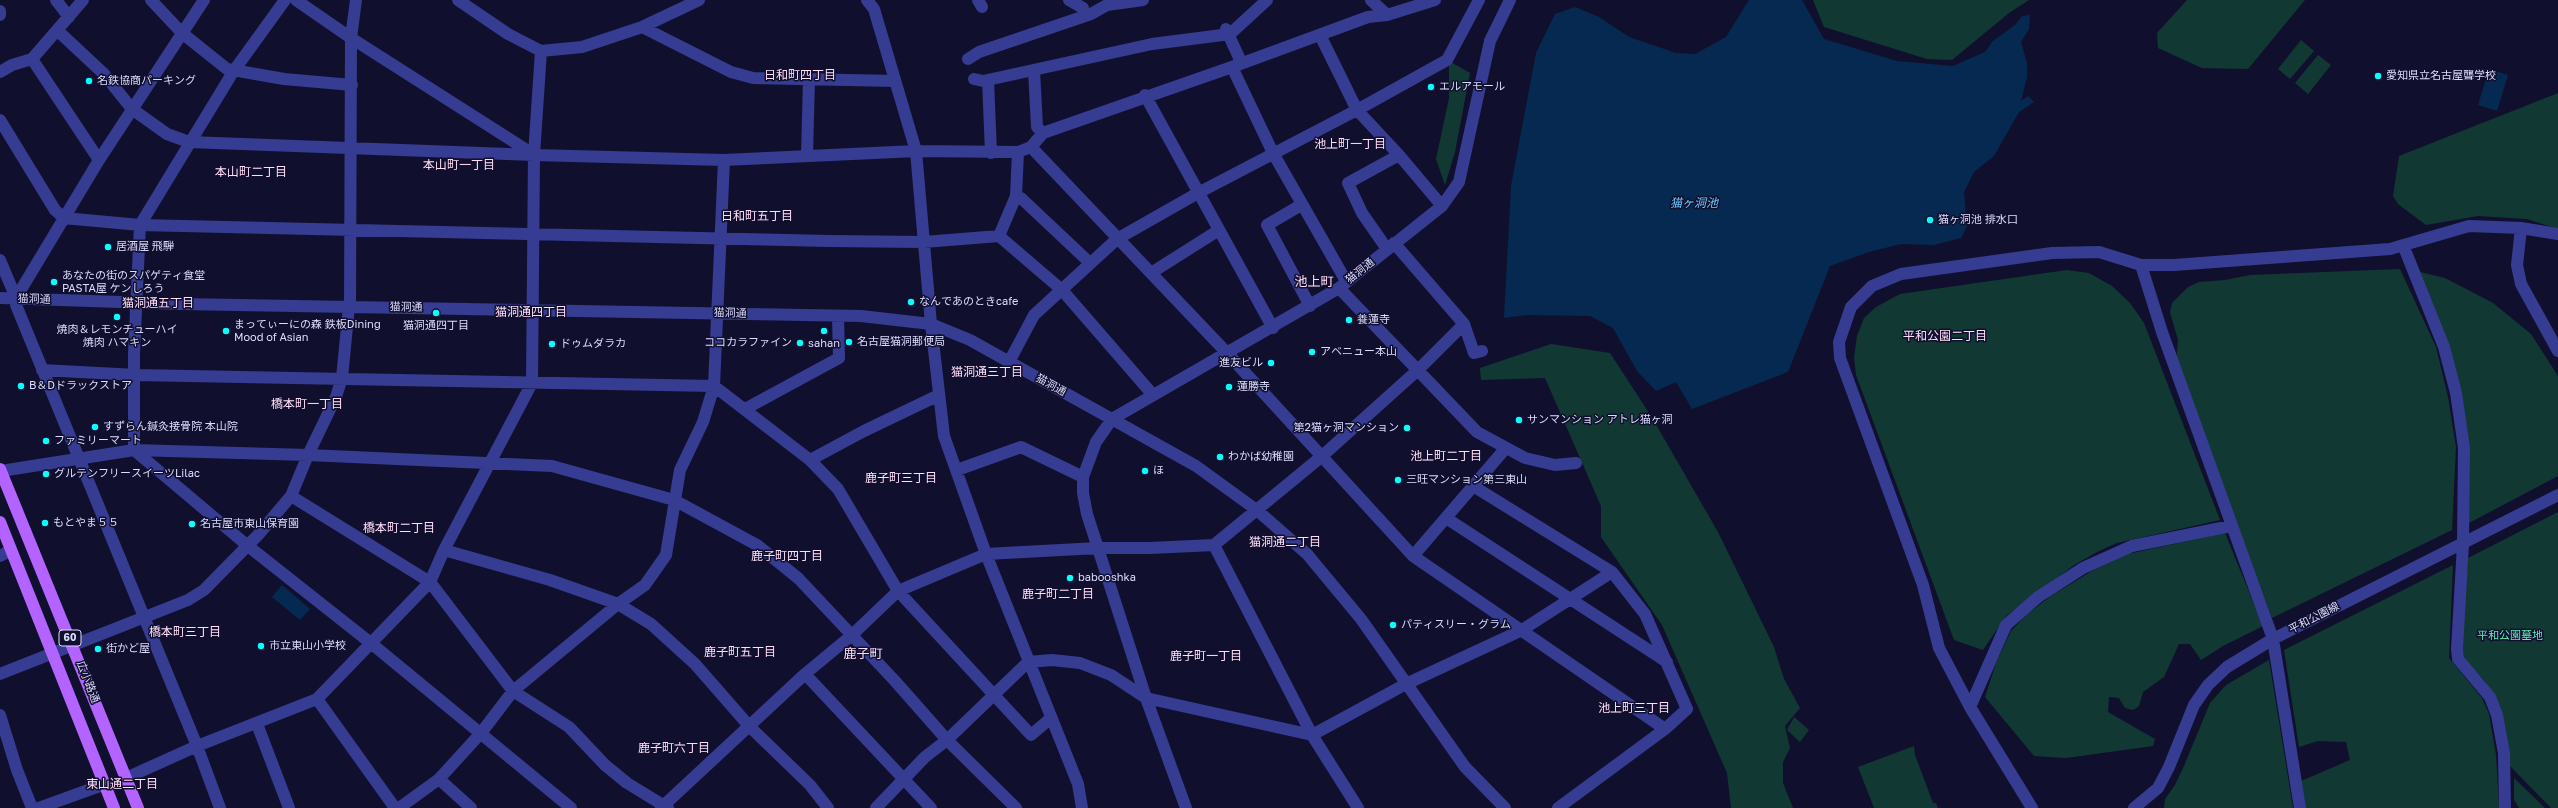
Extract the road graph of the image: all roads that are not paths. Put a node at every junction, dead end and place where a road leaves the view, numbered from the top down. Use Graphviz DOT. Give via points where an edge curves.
graph roads {
  1 [pos="56,0"];
  2 [pos="83,0"];
  3 [pos="152,0"];
  4 [pos="204,0"];
  5 [pos="285,0"];
  6 [pos="296,0"];
  7 [pos="356,0"];
  8 [pos="458,0"];
  9 [pos="700,0"];
  10 [pos="867,0"];
  11 [pos="1069,0"];
  12 [pos="1143,0"];
  13 [pos="1267,0"];
  14 [pos="1371,0"];
  15 [pos="1436,0"];
  16 [pos="1478,0"];
  17 [pos="1510,0"];
  18 [pos="1083,8"];
  19 [pos="0,11"];
  20 [pos="0,15"];
  21 [pos="1387,15"];
  22 [pos="69,17"];
  23 [pos="642,27"];
  24 [pos="58,31"];
  25 [pos="1228,32"];
  26 [pos="182,33"];
  27 [pos="1320,35"];
  28 [pos="351,38"];
  29 [pos="541,51"];
  30 [pos="32,59"];
  31 [pos="968,59"];
  32 [pos="1236,65"];
  33 [pos="1034,70"];
  34 [pos="0,72"];
  35 [pos="233,72"];
  36 [pos="809,79"];
  37 [pos="974,79"];
  38 [pos="988,80"];
  39 [pos="895,81"];
  40 [pos="352,85"];
  41 [pos="1145,95"];
  42 [pos="132,109"];
  43 [pos="1357,110"];
  44 [pos="0,120"];
  45 [pos="1043,133"];
  46 [pos="189,142"];
  47 [pos="1031,147"];
  48 [pos="351,150"];
  49 [pos="916,151"];
  50 [pos="1018,152"];
  51 [pos="991,153"];
  52 [pos="1273,153"];
  53 [pos="1399,154"];
  54 [pos="534,155"];
  55 [pos="807,156"];
  56 [pos="99,160"];
  57 [pos="724,160"];
  58 [pos="1198,193"];
  59 [pos="1016,196"];
  60 [pos="1301,205"];
  61 [pos="1442,206"];
  62 [pos="64,218"];
  63 [pos="140,225"];
  64 [pos="349,228"];
  65 [pos="2521,228"];
  66 [pos="1219,230"];
  67 [pos="532,234"];
  68 [pos="2558,234"];
  69 [pos="999,236"];
  70 [pos="720,237"];
  71 [pos="1117,238"];
  72 [pos="924,242"];
  73 [pos="2403,245"];
  74 [pos="1391,246"];
  75 [pos="0,260"];
  76 [pos="1090,263"];
  77 [pos="2141,265"];
  78 [pos="1150,273"];
  79 [pos="1343,285"];
  80 [pos="1062,290"];
  81 [pos="0,298"];
  82 [pos="16,298"];
  83 [pos="136,303"];
  84 [pos="349,306"];
  85 [pos="1310,306"];
  86 [pos="532,309"];
  87 [pos="718,313"];
  88 [pos="838,316"];
  89 [pos="931,324"];
  90 [pos="1464,324"];
  91 [pos="1273,328"];
  92 [pos="2554,334"];
  93 [pos="1482,351"];
  94 [pos="2558,351"];
  95 [pos="1228,354"];
  96 [pos="1009,362"];
  97 [pos="1419,369"];
  98 [pos="42,370"];
  99 [pos="136,375"];
  100 [pos="342,378"];
  101 [pos="532,382"];
  102 [pos="714,386"];
  103 [pos="939,395"];
  104 [pos="1153,395"];
  105 [pos="745,409"];
  106 [pos="1112,420"];
  107 [pos="1506,448"];
  108 [pos="134,450"];
  109 [pos="308,455"];
  110 [pos="1321,457"];
  111 [pos="79,459"];
  112 [pos="810,460"];
  113 [pos="1576,463"];
  114 [pos="490,464"];
  115 [pos="0,470"];
  116 [pos="957,470"];
  117 [pos="1082,477"];
  118 [pos="1473,486"];
  119 [pos="2558,495"];
  120 [pos="291,496"];
  121 [pos="674,500"];
  122 [pos="1258,510"];
  123 [pos="1446,518"];
  124 [pos="0,522"];
  125 [pos="2231,526"];
  126 [pos="2463,544"];
  127 [pos="1214,545"];
  128 [pos="248,546"];
  129 [pos="1098,548"];
  130 [pos="11,550"];
  131 [pos="444,550"];
  132 [pos="986,554"];
  133 [pos="0,556"];
  134 [pos="1413,556"];
  135 [pos="1612,572"];
  136 [pos="430,582"];
  137 [pos="898,591"];
  138 [pos="1568,599"];
  139 [pos="618,604"];
  140 [pos="144,617"];
  141 [pos="1522,630"];
  142 [pos="852,635"];
  143 [pos="2273,639"];
  144 [pos="73,644"];
  145 [pos="372,644"];
  146 [pos="53,654"];
  147 [pos="1028,662"];
  148 [pos="1667,662"];
  149 [pos="0,674"];
  150 [pos="805,674"];
  151 [pos="1406,684"];
  152 [pos="513,691"];
  153 [pos="992,695"];
  154 [pos="1146,698"];
  155 [pos="317,699"];
  156 [pos="1970,707"];
  157 [pos="0,715"];
  158 [pos="1051,718"];
  159 [pos="257,724"];
  160 [pos="750,727"];
  161 [pos="1665,729"];
  162 [pos="481,733"];
  163 [pos="1312,735"];
  164 [pos="947,740"];
  165 [pos="197,746"];
  166 [pos="126,778"];
  167 [pos="904,779"];
  168 [pos="439,780"];
  169 [pos="105,784"];
  170 [pos="664,807"];
  171 [pos="32,808"];
  172 [pos="39,808"];
  173 [pos="114,808"];
  174 [pos="138,808"];
  175 [pos="220,808"];
  176 [pos="289,808"];
  177 [pos="395,808"];
  178 [pos="399,808"];
  179 [pos="471,808"];
  180 [pos="571,808"];
  181 [pos="828,808"];
  182 [pos="876,808"];
  183 [pos="931,808"];
  184 [pos="1016,808"];
  185 [pos="1082,808"];
  186 [pos="1186,808"];
  187 [pos="1358,808"];
  188 [pos="1505,808"];
  189 [pos="1558,808"];
  190 [pos="2032,808"];
  191 [pos="2134,808"];
  192 [pos="2300,808"];
  193 [pos="2505,808"];
  1 -- 22 [label="street"];
  2 -- 22 [label="street"];
  3 -- 26 [label="street"];
  4 -- 26 [label="street"];
  5 -- 35 [label="street"];
  6 -- 28 [label="street"];
  7 -- 28 [label="street"];
  8 -- 29 [label="street" via="508,34"];
  9 -- 23 [label="street"];
  10 -- 39 [label="street" via="874,9"];
  11 -- 18 [label="street"];
  12 -- 31 [label="street" via="1107,5 1091,14 979,52"];
  13 -- 25 [label="street"];
  14 -- 21 [label="street"];
  15 -- 21 [label="street"];
  16 -- 43 [label="street" via="1447,60"];
  17 -- 61 [label="street, 猫洞通" via="1490,41 1459,182"];
  19 -- 20 [label="street"];
  21 -- 27 [label="street" via="1368,17"];
  22 -- 24 [label="street"];
  23 -- 29 [label="street" via="582,47"];
  23 -- 36 [label="street" via="731,72 753,78"];
  24 -- 30 [label="street"];
  24 -- 42 [label="street" via="104,74"];
  25 -- 32 [label="street"];
  25 -- 33 [label="street" via="1152,44"];
  26 -- 35 [label="street"];
  26 -- 42 [label="street"];
  27 -- 32 [label="street"];
  27 -- 43 [label="street"];
  28 -- 40 [label="street"];
  28 -- 54 [label="street"];
  29 -- 54 [label="street"];
  30 -- 34 [label="street"];
  30 -- 56 [label="street"];
  32 -- 41 [label="street"];
  32 -- 52 [label="street"];
  33 -- 38 [label="street"];
  33 -- 45 [label="street" via="1037,127"];
  35 -- 40 [label="street"];
  35 -- 46 [label="street"];
  36 -- 39 [label="street"];
  36 -- 55 [label="street"];
  37 -- 38 [label="street"];
  38 -- 51 [label="street"];
  39 -- 49 [label="street"];
  40 -- 48 [label="street"];
  41 -- 45 [label="street"];
  41 -- 58 [label="street"];
  42 -- 46 [label="street" via="166,134"];
  42 -- 56 [label="street"];
  43 -- 52 [label="street"];
  43 -- 53 [label="street"];
  44 -- 62 [label="street" via="55,210"];
  45 -- 47 [label="street"];
  46 -- 48 [label="street"];
  46 -- 63 [label="street"];
  47 -- 50 [label="street"];
  47 -- 71 [label="street"];
  48 -- 54 [label="street"];
  48 -- 64 [label="street"];
  49 -- 51 [label="street"];
  49 -- 55 [label="street"];
  49 -- 72 [label="street"];
  50 -- 51 [label="street"];
  50 -- 59 [label="street"];
  52 -- 58 [label="street"];
  52 -- 60 [label="street"];
  53 -- 61 [label="street"];
  53 -- 74 [label="street" via="1348,183 1362,213"];
  54 -- 57 [label="street"];
  54 -- 67 [label="street"];
  55 -- 57 [label="street"];
  56 -- 62 [label="street"];
  57 -- 70 [label="street"];
  58 -- 66 [label="street"];
  58 -- 71 [label="street"];
  59 -- 69 [label="street"];
  59 -- 76 [label="street"];
  60 -- 79 [label="street"];
  60 -- 85 [label="street" via="1267,225"];
  61 -- 74 [label="street, 猫洞通"];
  62 -- 63 [label="street"];
  62 -- 82 [label="street"];
  63 -- 64 [label="street"];
  63 -- 83 [label="street"];
  64 -- 67 [label="street"];
  64 -- 84 [label="street"];
  65 -- 68 [label="street"];
  65 -- 73 [label="street" via="2469,226"];
  65 -- 92 [label="street" via="2517,265 2521,284"];
  66 -- 78 [label="street"];
  66 -- 91 [label="street"];
  67 -- 70 [label="street"];
  67 -- 86 [label="street"];
  69 -- 72 [label="street"];
  69 -- 80 [label="street"];
  70 -- 72 [label="street"];
  70 -- 87 [label="street"];
  71 -- 76 [label="street"];
  71 -- 78 [label="street"];
  72 -- 89 [label="street"];
  73 -- 77 [label="street" via="2354,253"];
  73 -- 126 [label="street" via="2444,347 2456,393 2464,448"];
  74 -- 79 [label="street, 猫洞通"];
  74 -- 90 [label="street"];
  75 -- 82 [label="street"];
  76 -- 80 [label="street"];
  77 -- 125 [label="street"];
  77 -- 156 [label="street" via="2099,252 2066,252 1901,274 1872,286 1851,307 1844,322 1840,358 1844,373 1924,585 1939,648"];
  78 -- 95 [label="street"];
  79 -- 85 [label="street, 猫洞通"];
  79 -- 97 [label="street"];
  80 -- 96 [label="street" via="1034,315"];
  80 -- 104 [label="street"];
  81 -- 82 [label="street, 猫洞通"];
  82 -- 83 [label="street, 猫洞通"];
  82 -- 98 [label="street" via="16,305"];
  83 -- 84 [label="street, 猫洞通"];
  83 -- 99 [label="street"];
  84 -- 86 [label="street, 猫洞通"];
  84 -- 100 [label="street"];
  85 -- 91 [label="street, 猫洞通"];
  86 -- 87 [label="street, 猫洞通"];
  86 -- 101 [label="street"];
  87 -- 88 [label="street, 猫洞通"];
  87 -- 102 [label="street"];
  88 -- 89 [label="street, 猫洞通"];
  88 -- 105 [label="street" via="838,358"];
  89 -- 96 [label="street, 猫洞通" via="970,340"];
  89 -- 103 [label="street"];
  90 -- 93 [label="street" via="1474,353"];
  90 -- 97 [label="street"];
  91 -- 95 [label="street, 猫洞通"];
  92 -- 94 [label="street"];
  95 -- 104 [label="street, 猫洞通"];
  95 -- 110 [label="street"];
  96 -- 106 [label="street, 猫洞通"];
  97 -- 107 [label="street" via="1477,432"];
  97 -- 110 [label="street"];
  98 -- 99 [label="street"];
  98 -- 111 [label="street"];
  99 -- 100 [label="street"];
  99 -- 108 [label="street"];
  100 -- 101 [label="street"];
  100 -- 109 [label="street" via="336,397"];
  101 -- 102 [label="street"];
  101 -- 114 [label="street"];
  102 -- 105 [label="street"];
  102 -- 121 [label="street" via="703,422 680,470"];
  103 -- 112 [label="street"];
  103 -- 116 [label="street" via="944,436"];
  104 -- 106 [label="street, 猫洞通"];
  105 -- 112 [label="street"];
  106 -- 117 [label="street" via="1096,442"];
  106 -- 122 [label="street" via="1196,466"];
  107 -- 113 [label="street" via="1541,463"];
  107 -- 118 [label="street"];
  108 -- 109 [label="street"];
  108 -- 111 [label="street"];
  108 -- 128 [label="street"];
  109 -- 114 [label="street"];
  109 -- 120 [label="street"];
  110 -- 122 [label="street"];
  110 -- 134 [label="street"];
  111 -- 115 [label="street"];
  111 -- 140 [label="street"];
  112 -- 137 [label="street" via="838,489"];
  114 -- 121 [label="street" via="552,466"];
  114 -- 131 [label="street"];
  115 -- 144 [label="main road, 広小路通 / 60"];
  116 -- 117 [label="street" via="1021,447"];
  116 -- 132 [label="street"];
  117 -- 129 [label="street" via="1082,493"];
  118 -- 123 [label="street"];
  118 -- 135 [label="street"];
  119 -- 126 [label="street, 平和公園線"];
  120 -- 128 [label="street"];
  120 -- 136 [label="street"];
  121 -- 139 [label="street" via="674,521 666,555 645,585"];
  121 -- 142 [label="street" via="757,545 798,578"];
  122 -- 127 [label="street"];
  122 -- 151 [label="street" via="1307,554 1362,619"];
  123 -- 134 [label="street"];
  123 -- 138 [label="street"];
  124 -- 130 [label="main road, 広小路通 / 60"];
  125 -- 143 [label="street"];
  125 -- 156 [label="street" via="2132,546 2083,568 2038,597 2006,625"];
  126 -- 143 [label="street, 平和公園線"];
  126 -- 193 [label="street" via="2458,660 2490,697 2497,715 2504,752"];
  127 -- 129 [label="street"];
  127 -- 163 [label="street"];
  128 -- 140 [label="street" via="204,590 188,600"];
  128 -- 145 [label="street"];
  129 -- 132 [label="street"];
  129 -- 154 [label="street"];
  130 -- 133 [label="street"];
  130 -- 146 [label="main road, 広小路通 / 60"];
  131 -- 136 [label="street"];
  131 -- 139 [label="street" via="550,580"];
  132 -- 137 [label="street"];
  132 -- 147 [label="street"];
  134 -- 141 [label="street"];
  135 -- 138 [label="street"];
  135 -- 148 [label="street" via="1645,614"];
  136 -- 145 [label="street"];
  136 -- 152 [label="street"];
  137 -- 142 [label="street"];
  137 -- 153 [label="street"];
  138 -- 141 [label="street"];
  138 -- 148 [label="street"];
  139 -- 152 [label="street"];
  139 -- 160 [label="street" via="651,624 695,664"];
  140 -- 144 [label="street"];
  140 -- 165 [label="street"];
  141 -- 151 [label="street"];
  141 -- 161 [label="street"];
  142 -- 150 [label="street"];
  142 -- 164 [label="street"];
  143 -- 191 [label="street, 平和公園線" via="2227,667 2208,685 2194,705 2170,767 2158,788"];
  143 -- 192 [label="street"];
  144 -- 146 [label="street"];
  144 -- 166 [label="main road, 広小路通 / 60"];
  145 -- 155 [label="street"];
  145 -- 162 [label="street"];
  146 -- 149 [label="street"];
  146 -- 169 [label="main road, 広小路通 / 60"];
  147 -- 153 [label="street"];
  147 -- 154 [label="street" via="1052,660 1080,663 1110,675"];
  147 -- 158 [label="street"];
  148 -- 161 [label="street" via="1687,709"];
  150 -- 160 [label="street"];
  150 -- 167 [label="street"];
  151 -- 163 [label="street"];
  151 -- 188 [label="street" via="1465,767"];
  152 -- 162 [label="street"];
  152 -- 170 [label="street" via="569,727 604,765"];
  153 -- 158 [label="street" via="1031,735"];
  153 -- 164 [label="street"];
  154 -- 163 [label="street"];
  154 -- 186 [label="street"];
  155 -- 159 [label="street"];
  155 -- 177 [label="street"];
  156 -- 190 [label="street"];
  157 -- 171 [label="street"];
  158 -- 185 [label="street" via="1078,784"];
  159 -- 165 [label="street"];
  159 -- 176 [label="street"];
  160 -- 170 [label="street"];
  160 -- 181 [label="street" via="810,785"];
  161 -- 189 [label="street"];
  162 -- 168 [label="street"];
  162 -- 180 [label="street"];
  163 -- 187 [label="street"];
  164 -- 167 [label="street" via="925,757"];
  164 -- 184 [label="street"];
  165 -- 166 [label="street"];
  165 -- 175 [label="street"];
  166 -- 174 [label="main road, 広小路通 / 60"];
  167 -- 182 [label="street"];
  167 -- 183 [label="street"];
  168 -- 178 [label="street"];
  168 -- 179 [label="street"];
  169 -- 172 [label="street"];
  169 -- 173 [label="main road, 広小路通 / 60"];
}
